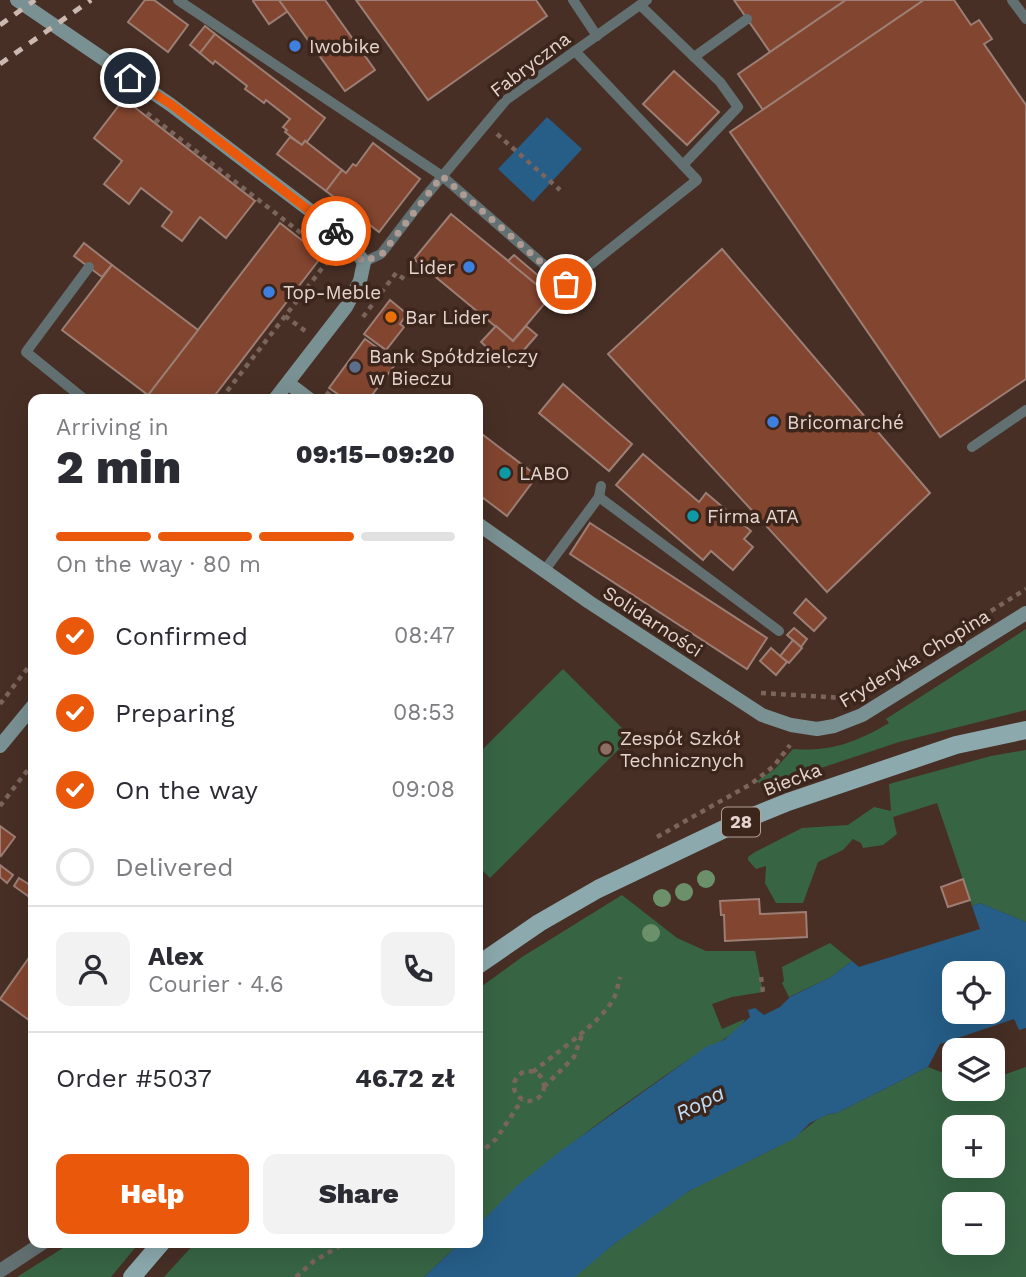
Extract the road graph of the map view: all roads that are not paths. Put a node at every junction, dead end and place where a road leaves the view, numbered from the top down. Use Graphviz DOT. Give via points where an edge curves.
graph roads {
  1 [pos="17,0"];
  2 [pos="178,0"];
  3 [pos="573,0"];
  4 [pos="1012,0"];
  5 [pos="644,3"];
  6 [pos="747,19"];
  7 [pos="1026,19"];
  8 [pos="597,36"];
  9 [pos="575,51"];
  10 [pos="694,57"];
  11 [pos="683,165"];
  12 [pos="442,176"];
  13 [pos="363,262"];
  14 [pos="89,267"];
  15 [pos="288,383"];
  16 [pos="78,394"];
  17 [pos="279,394"];
  18 [pos="302,394"];
  19 [pos="1026,410"];
  20 [pos="972,447"];
  21 [pos="483,528"];
  22 [pos="544,571"];
  23 [pos="1026,613"];
  24 [pos="779,631"];
  25 [pos="28,711"];
  26 [pos="817,729"];
  27 [pos="1026,730"];
  28 [pos="0,746"];
  29 [pos="483,962"];
  30 [pos="35,1248"];
  31 [pos="157,1248"];
  32 [pos="0,1270"];
  33 [pos="132,1277"];
  1 -- 13 [label="street" via="172,105 347,240"];
  2 -- 12 [label="lane"];
  3 -- 8 [label="lane"];
  4 -- 7 [label="lane"];
  5 -- 8 [label="lane, Fabryczna"];
  5 -- 10 [label="lane"];
  6 -- 10 [label="lane"];
  8 -- 9 [label="lane, Fabryczna"];
  9 -- 11 [label="lane"];
  9 -- 12 [label="lane, Fabryczna" via="506,100"];
  10 -- 11 [label="lane" via="738,107"];
  11 -- 12 [label="lane" via="696,180 566,284"];
  12 -- 13 [label="lane, Fabryczna" via="382,254"];
  13 -- 15 [label="street" via="360,281 346,307"];
  14 -- 16 [label="lane" via="26,352"];
  15 -- 17 [label="street"];
  15 -- 18 [label="street"];
  19 -- 20 [label="lane"];
  21 -- 22 [label="street, Solidarności"];
  22 -- 24 [label="lane" via="600,492"];
  22 -- 26 [label="street, Solidarności" via="762,715"];
  23 -- 26 [label="street, Fryderyka Chopina" via="862,715"];
  25 -- 28 [label="street"];
  27 -- 29 [label="main road, Biecka / 28" via="917,758 741,821 598,889"];
  30 -- 32 [label="street"];
  31 -- 33 [label="main road"];
}
